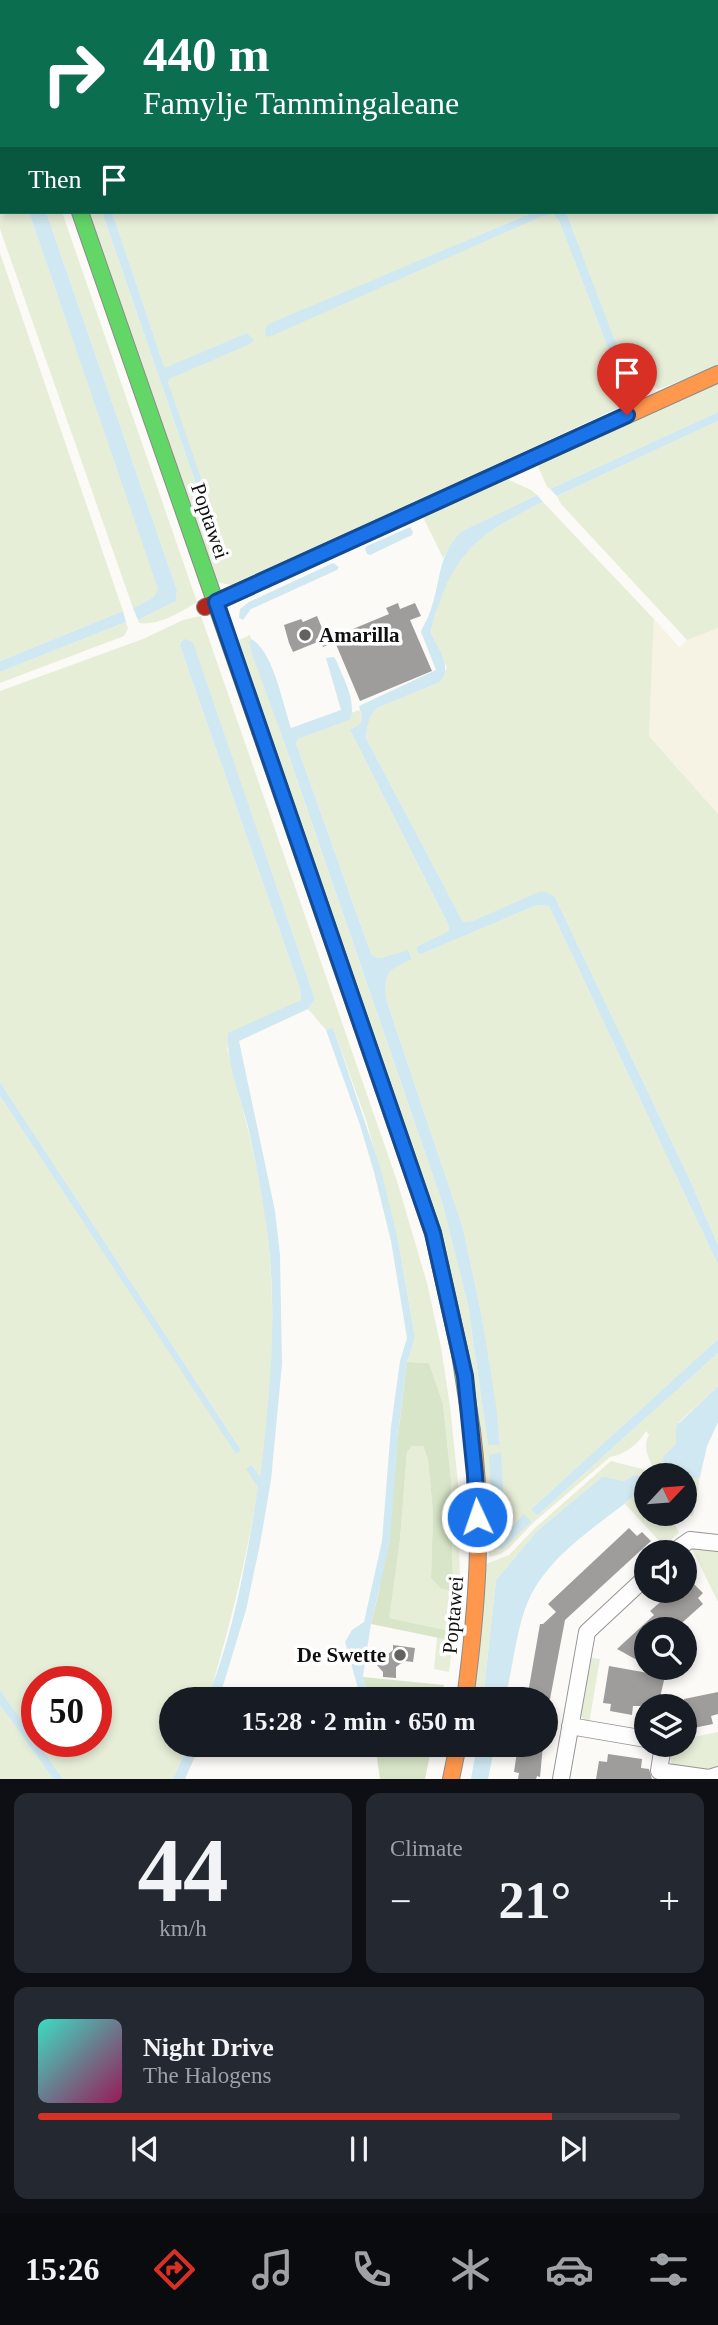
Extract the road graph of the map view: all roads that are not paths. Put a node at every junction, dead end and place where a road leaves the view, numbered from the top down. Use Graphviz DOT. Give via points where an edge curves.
graph roads {
  1 [pos="81,214"];
  2 [pos="718,374"];
  3 [pos="209,605"];
  4 [pos="697,1541"];
  5 [pos="718,1543"];
  6 [pos="634,1588"];
  7 [pos="466,1687"];
  8 [pos="570,1726"];
  9 [pos="634,1737"];
  10 [pos="456,1757"];
  11 [pos="661,1757"];
  12 [pos="718,1775"];
  13 [pos="451,1779"];
  14 [pos="561,1779"];
  1 -- 3 [label="main road, Poptawei"];
  2 -- 3 [label="main road"];
  3 -- 7 [label="main road, Poptawei" via="416,1179 446,1281 465,1376 479,1549"];
  4 -- 5 [label="street"];
  6 -- 8 [label="street" via="587,1632"];
  8 -- 9 [label="street"];
  8 -- 14 [label="street"];
  10 -- 13 [label="main road"];
  11 -- 12 [label="street" via="659,1771 709,1778"];
}
